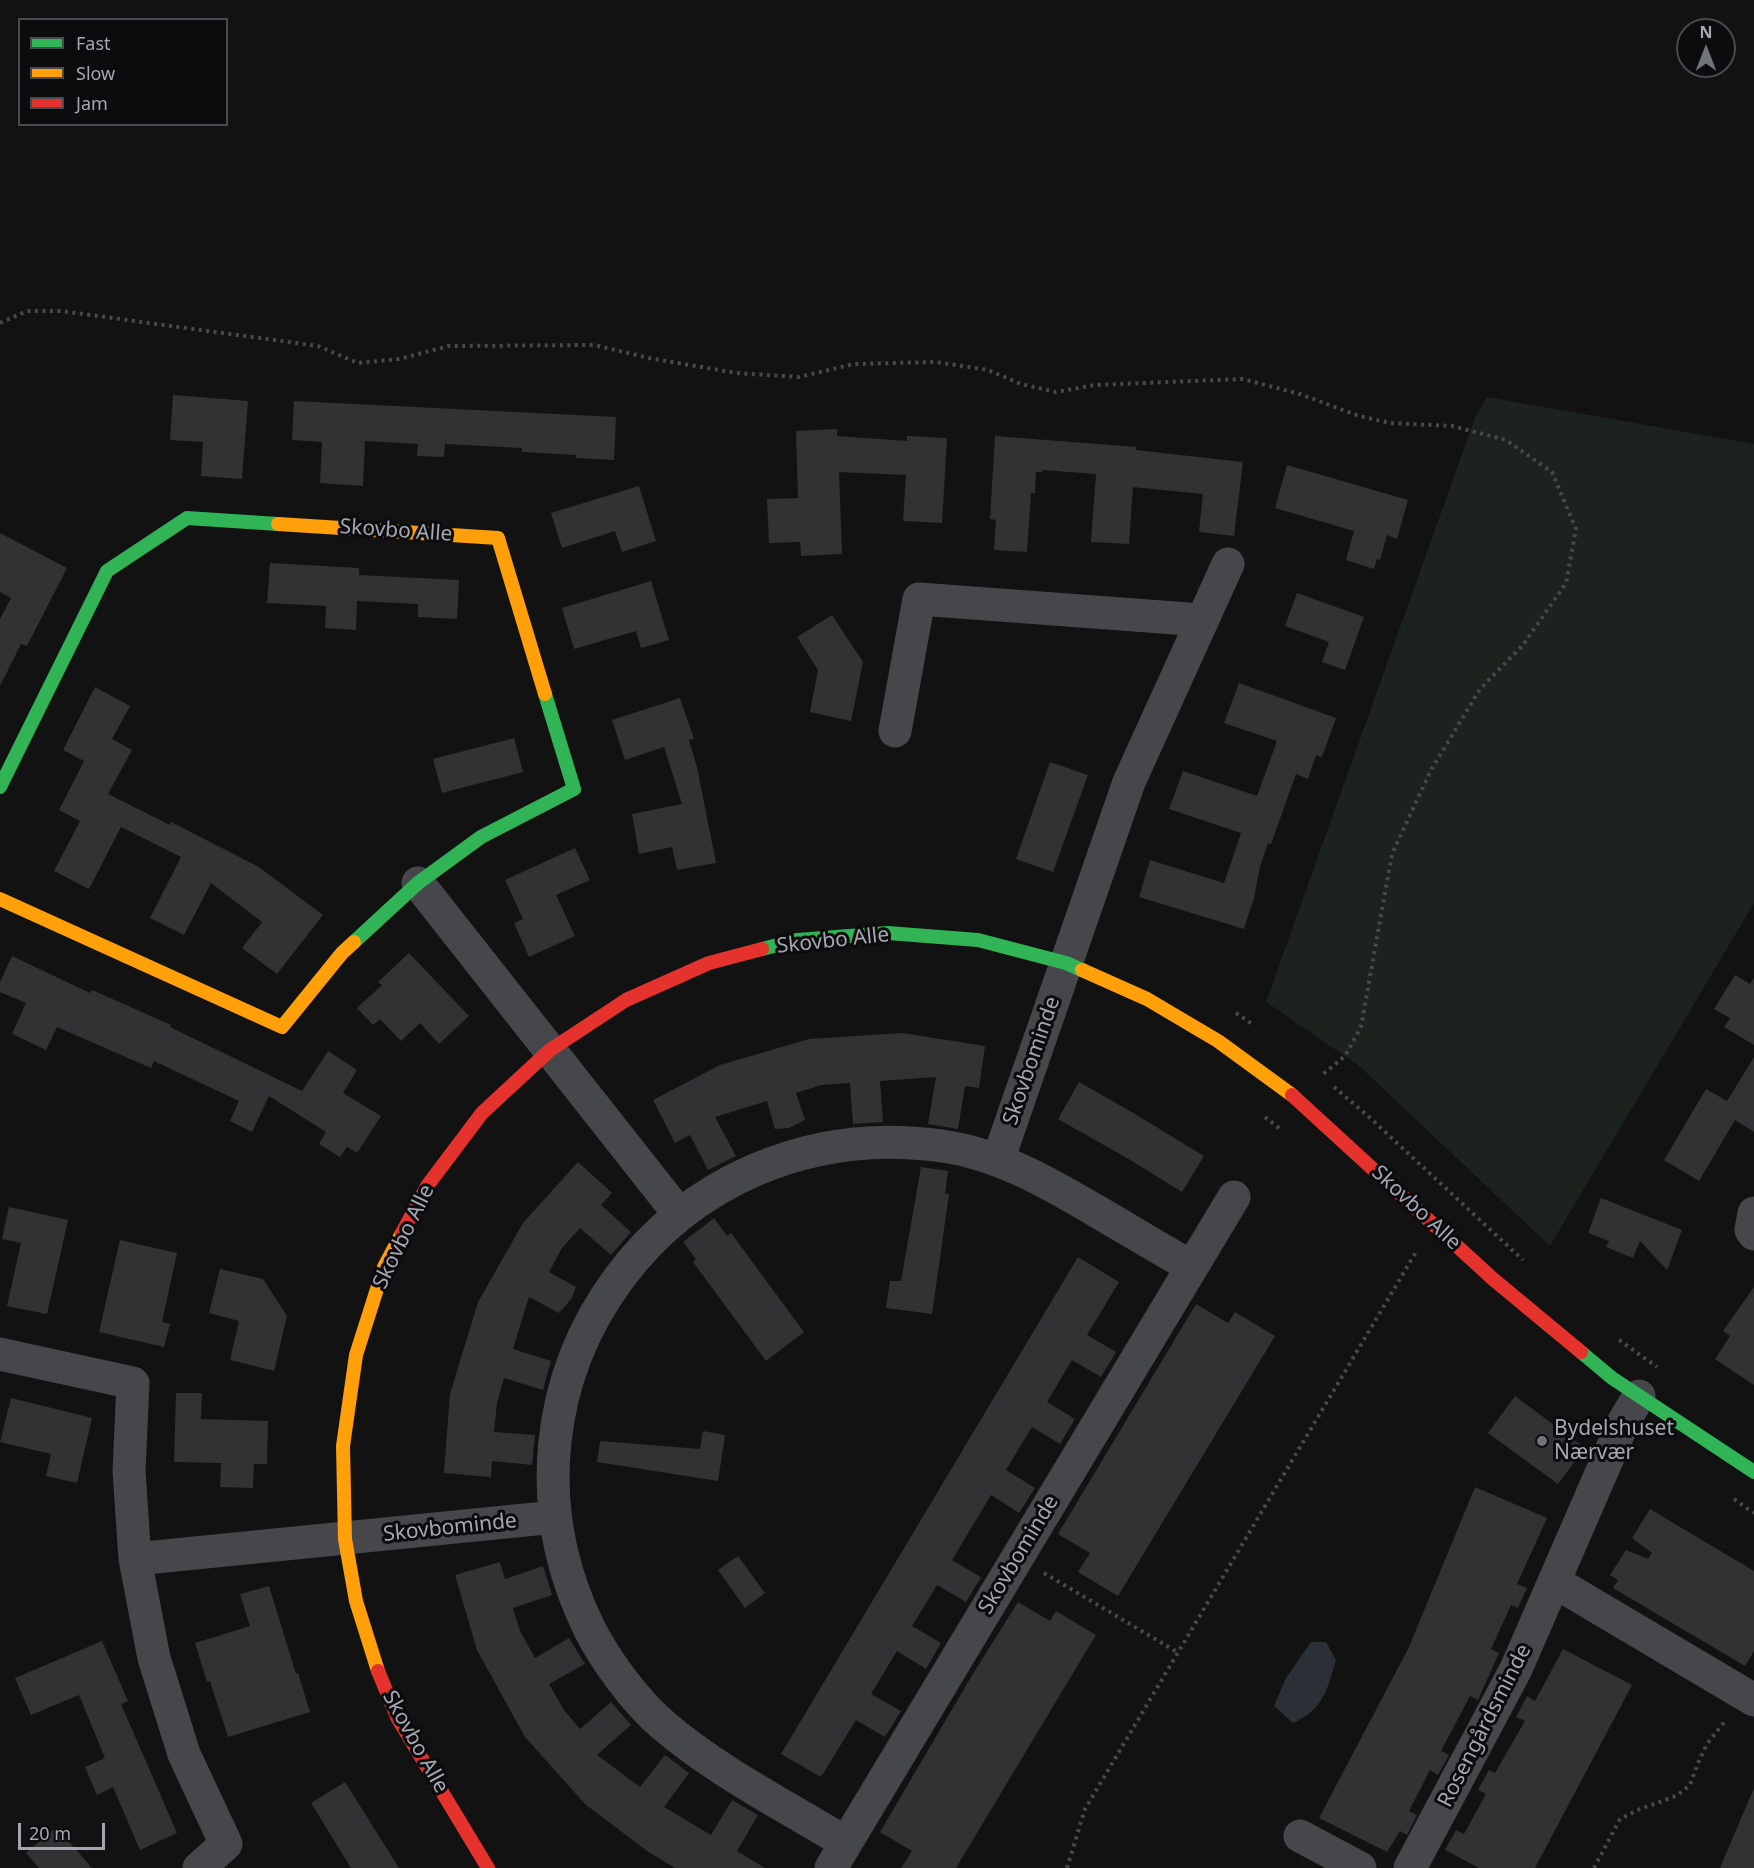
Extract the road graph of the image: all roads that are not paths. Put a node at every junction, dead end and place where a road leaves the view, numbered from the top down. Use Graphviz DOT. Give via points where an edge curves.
graph roads {
  1 [pos="1228,564"];
  2 [pos="1202,620"];
  3 [pos="895,731"];
  4 [pos="0,787"];
  5 [pos="418,883"];
  6 [pos="0,899"];
  7 [pos="1066,963"];
  8 [pos="550,1050"];
  9 [pos="998,1160"];
  10 [pos="1234,1197"];
  11 [pos="1754,1213"];
  12 [pos="679,1214"];
  13 [pos="1754,1233"];
  14 [pos="1192,1267"];
  15 [pos="0,1354"];
  16 [pos="1639,1396"];
  17 [pos="1754,1472"];
  18 [pos="555,1517"];
  19 [pos="345,1539"];
  20 [pos="135,1559"];
  21 [pos="1555,1582"];
  22 [pos="1748,1697"];
  23 [pos="1300,1836"];
  24 [pos="838,1855"];
  25 [pos="199,1868"];
  26 [pos="488,1868"];
  27 [pos="1360,1868"];
  28 [pos="1410,1868"];
  1 -- 2 [label="street"];
  2 -- 3 [label="street" via="919,599"];
  2 -- 7 [label="street" via="1129,782"];
  4 -- 5 [label="street, Skovbo Alle" via="107,571 187,518 498,538 574,789 481,837"];
  5 -- 6 [label="street, Skovbo Alle" via="342,953 282,1027"];
  5 -- 8 [label="street"];
  7 -- 8 [label="street, Skovbo Alle" via="978,940 888,933 797,940 699,967 626,1000"];
  7 -- 9 [label="street, Skovbominde"];
  7 -- 16 [label="street, Skovbo Alle" via="1147,999 1218,1041 1295,1096 1493,1279"];
  8 -- 12 [label="street"];
  8 -- 19 [label="street, Skovbo Alle" via="482,1113 427,1186 384,1267 356,1355 343,1446"];
  9 -- 12 [label="street, Skovbominde" via="944,1146 888,1142 832,1146 777,1160 726,1183"];
  9 -- 14 [label="street, Skovbominde" via="1044,1180"];
  10 -- 14 [label="street, Skovbominde"];
  11 -- 13 [label="street"];
  12 -- 18 [label="street, Skovbominde" via="630,1262 592,1318 566,1381 553,1449"];
  14 -- 24 [label="street, Skovbominde"];
  15 -- 20 [label="street" via="133,1383 129,1471"];
  16 -- 17 [label="street, Skovbo Alle"];
  16 -- 21 [label="street, Rosengårdsminde" via="1623,1423"];
  18 -- 19 [label="street, Skovbominde"];
  18 -- 24 [label="street, Skovbominde" via="567,1575 589,1629 621,1679 660,1723"];
  19 -- 20 [label="street"];
  19 -- 26 [label="street, Skovbo Alle" via="356,1601 374,1661 398,1719"];
  20 -- 25 [label="street" via="154,1658 184,1754 226,1844"];
  21 -- 22 [label="street"];
  21 -- 28 [label="street, Rosengårdsminde" via="1516,1669"];
  23 -- 27 [label="street"];
}
